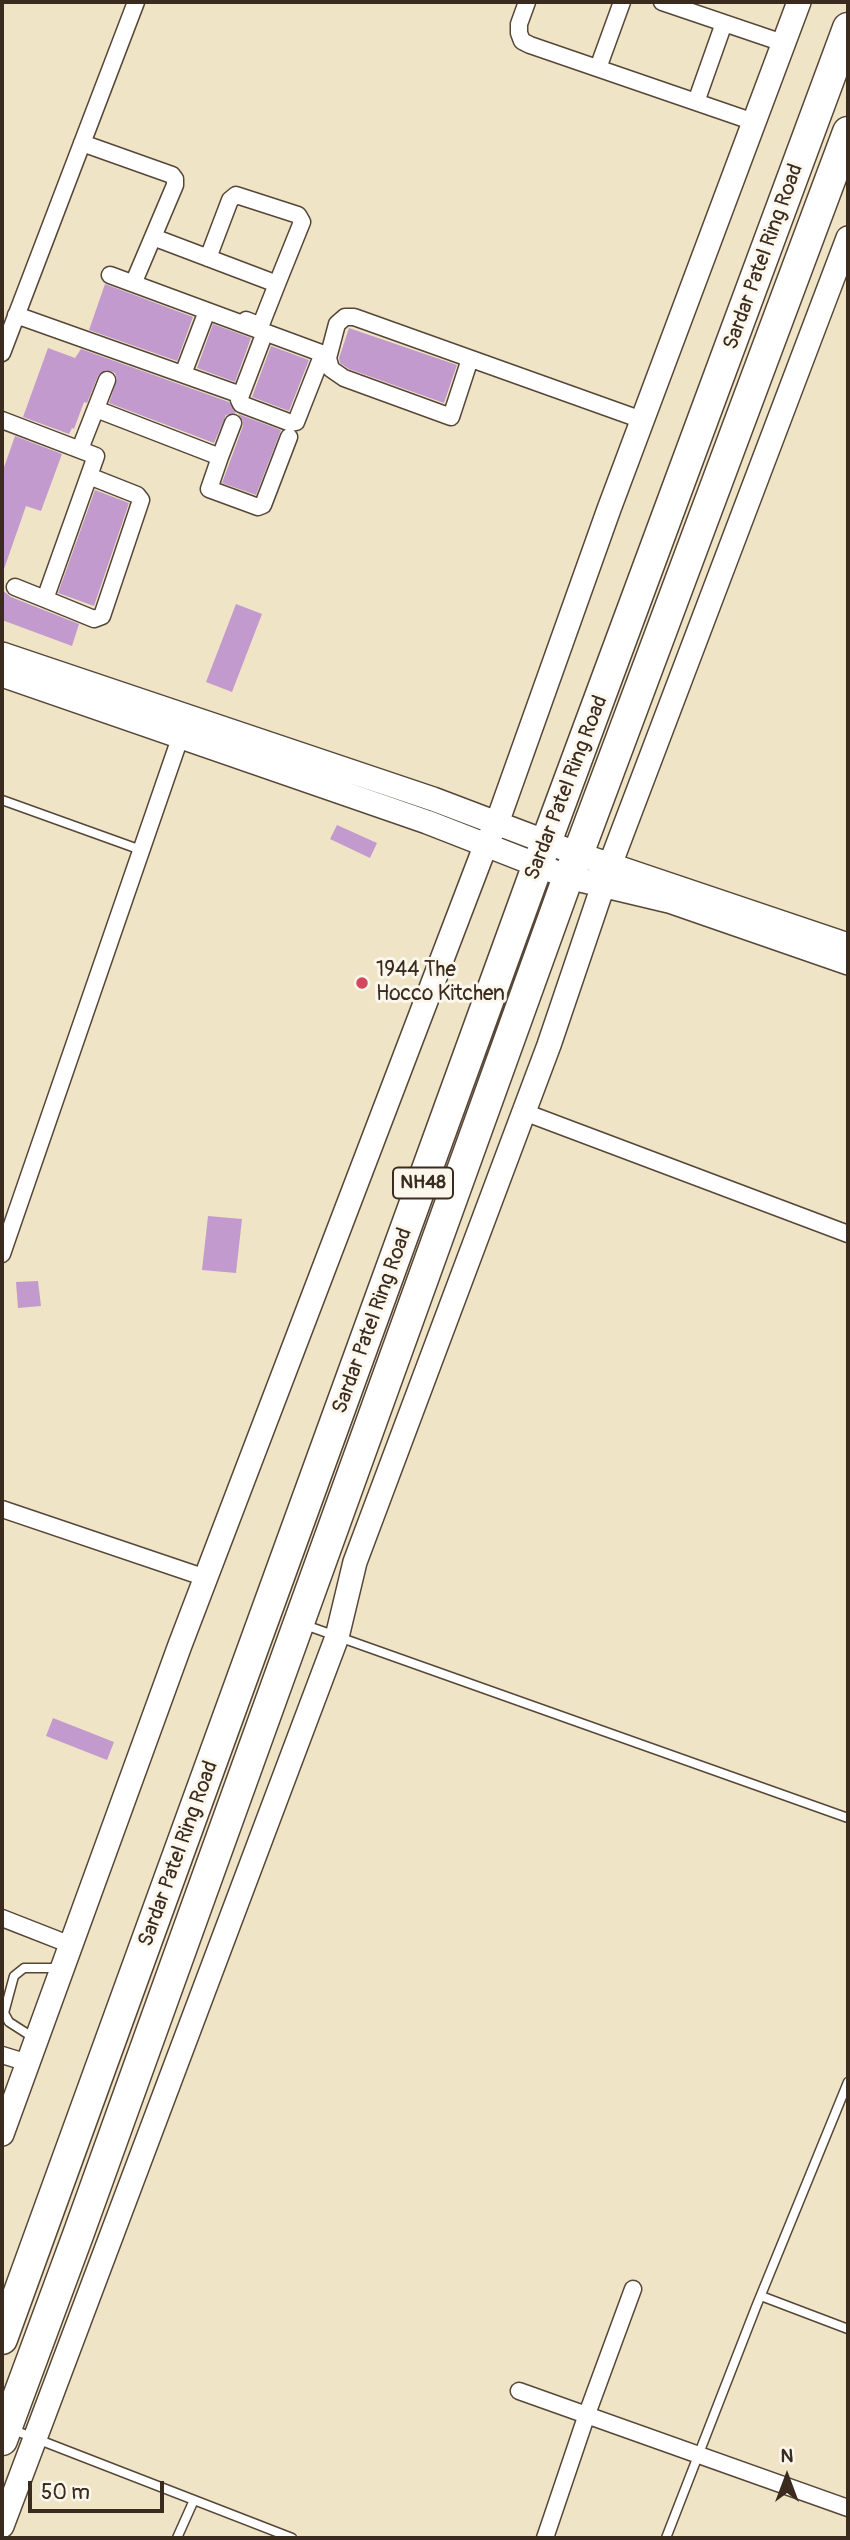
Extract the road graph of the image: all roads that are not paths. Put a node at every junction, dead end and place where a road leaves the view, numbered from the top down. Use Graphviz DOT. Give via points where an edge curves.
graph roads {
  1 [pos="136,2"];
  2 [pos="527,2"];
  3 [pos="622,2"];
  4 [pos="662,2"];
  5 [pos="799,2"];
  6 [pos="724,23"];
  7 [pos="848,28"];
  8 [pos="783,43"];
  9 [pos="598,68"];
  10 [pos="696,102"];
  11 [pos="754,122"];
  12 [pos="848,132"];
  13 [pos="82,143"];
  14 [pos="153,237"];
  15 [pos="848,238"];
  16 [pos="208,258"];
  17 [pos="136,277"];
  18 [pos="276,284"];
  19 [pos="207,311"];
  20 [pos="16,315"];
  21 [pos="265,332"];
  22 [pos="2,352"];
  23 [pos="470,359"];
  24 [pos="183,374"];
  25 [pos="107,380"];
  26 [pos="241,395"];
  27 [pos="96,409"];
  28 [pos="2,420"];
  29 [pos="642,420"];
  30 [pos="233,423"];
  31 [pos="289,437"];
  32 [pos="80,449"];
  33 [pos="220,457"];
  34 [pos="89,476"];
  35 [pos="15,587"];
  36 [pos="45,599"];
  37 [pos="2,654"];
  38 [pos="2,675"];
  39 [pos="180,738"];
  40 [pos="2,800"];
  41 [pos="497,823"];
  42 [pos="486,844"];
  43 [pos="141,850"];
  44 [pos="543,853"];
  45 [pos="573,866"];
  46 [pos="607,875"];
  47 [pos="848,945"];
  48 [pos="848,963"];
  49 [pos="524,1112"];
  50 [pos="848,1234"];
  51 [pos="2,1254"];
  52 [pos="2,1509"];
  53 [pos="206,1578"];
  54 [pos="299,1623"];
  55 [pos="337,1637"];
  56 [pos="848,1818"];
  57 [pos="2,1918"];
  58 [pos="71,1945"];
  59 [pos="62,1968"];
  60 [pos="37,2039"];
  61 [pos="2,2055"];
  62 [pos="28,2063"];
  63 [pos="848,2082"];
  64 [pos="2,2134"];
  65 [pos="633,2290"];
  66 [pos="761,2296"];
  67 [pos="848,2329"];
  68 [pos="2,2339"];
  69 [pos="519,2391"];
  70 [pos="587,2414"];
  71 [pos="14,2435"];
  72 [pos="699,2454"];
  73 [pos="194,2500"];
  74 [pos="848,2508"];
  75 [pos="2,2526"];
  76 [pos="177,2538"];
  77 [pos="292,2538"];
  78 [pos="545,2538"];
  79 [pos="666,2538"];
  1 -- 13 [label="street"];
  2 -- 9 [label="street" via="519,24 522,41"];
  3 -- 9 [label="street"];
  4 -- 6 [label="street"];
  5 -- 8 [label="street"];
  6 -- 8 [label="street"];
  6 -- 10 [label="street"];
  7 -- 44 [label="highway, Sardar Patel Ring Road / NH48"];
  8 -- 11 [label="street"];
  9 -- 10 [label="street"];
  10 -- 11 [label="street"];
  11 -- 29 [label="street"];
  12 -- 45 [label="highway, Sardar Patel Ring Road / NH48"];
  13 -- 14 [label="street" via="175,178"];
  13 -- 20 [label="street"];
  14 -- 16 [label="street"];
  14 -- 17 [label="street"];
  15 -- 46 [label="street, Sardar Patel Ring Road"];
  16 -- 18 [label="street"];
  16 -- 18 [label="street" via="233,196 298,215 302,222"];
  17 -- 18 [label="street" via="256,324 262,322"];
  17 -- 19 [label="street" via="112,272"];
  19 -- 21 [label="street"];
  19 -- 24 [label="street"];
  20 -- 22 [label="street"];
  20 -- 24 [label="street"];
  21 -- 26 [label="street"];
  21 -- 26 [label="street" via="321,353 317,369 294,424 241,404"];
  23 -- 23 [label="street" via="354,317 337,324 328,358 331,369 344,378 451,417"];
  23 -- 29 [label="street"];
  24 -- 26 [label="street"];
  25 -- 27 [label="street"];
  27 -- 32 [label="street"];
  27 -- 33 [label="street"];
  28 -- 32 [label="street"];
  29 -- 41 [label="street"];
  30 -- 33 [label="street"];
  31 -- 33 [label="street" via="261,507 209,489"];
  32 -- 34 [label="street" via="96,456"];
  34 -- 36 [label="street"];
  34 -- 36 [label="street" via="137,495 142,504 102,616 94,619"];
  35 -- 36 [label="street"];
  37 -- 41 [label="street"];
  38 -- 39 [label="street"];
  39 -- 42 [label="street"];
  39 -- 43 [label="street"];
  40 -- 43 [label="lane"];
  41 -- 42 [label="street"];
  41 -- 44 [label="street"];
  42 -- 44 [label="street"];
  42 -- 53 [label="street"];
  43 -- 51 [label="street"];
  44 -- 45 [label="street"];
  44 -- 68 [label="highway, Sardar Patel Ring Road / NH48"];
  45 -- 46 [label="street"];
  45 -- 54 [label="highway, Sardar Patel Ring Road / NH48"];
  46 -- 47 [label="street"];
  46 -- 48 [label="street"];
  46 -- 49 [label="street, Sardar Patel Ring Road"];
  49 -- 50 [label="street"];
  49 -- 55 [label="street, Sardar Patel Ring Road" via="355,1562"];
  52 -- 53 [label="street"];
  53 -- 58 [label="street"];
  54 -- 55 [label="lane"];
  54 -- 71 [label="highway, Sardar Patel Ring Road / NH48"];
  55 -- 56 [label="lane"];
  55 -- 71 [label="street, Sardar Patel Ring Road"];
  57 -- 58 [label="street"];
  58 -- 59 [label="street"];
  59 -- 60 [label="street"];
  59 -- 60 [label="lane" via="24,1968 14,1976 4,2013 9,2022"];
  60 -- 62 [label="street"];
  61 -- 62 [label="street"];
  62 -- 64 [label="street"];
  63 -- 66 [label="lane"];
  65 -- 70 [label="street"];
  66 -- 67 [label="lane"];
  66 -- 72 [label="lane"];
  69 -- 70 [label="street"];
  70 -- 72 [label="street"];
  70 -- 78 [label="street"];
  71 -- 73 [label="lane"];
  71 -- 75 [label="street, Sardar Patel Ring Road"];
  72 -- 74 [label="street"];
  72 -- 79 [label="lane"];
  73 -- 76 [label="lane"];
  73 -- 77 [label="lane"];
}
